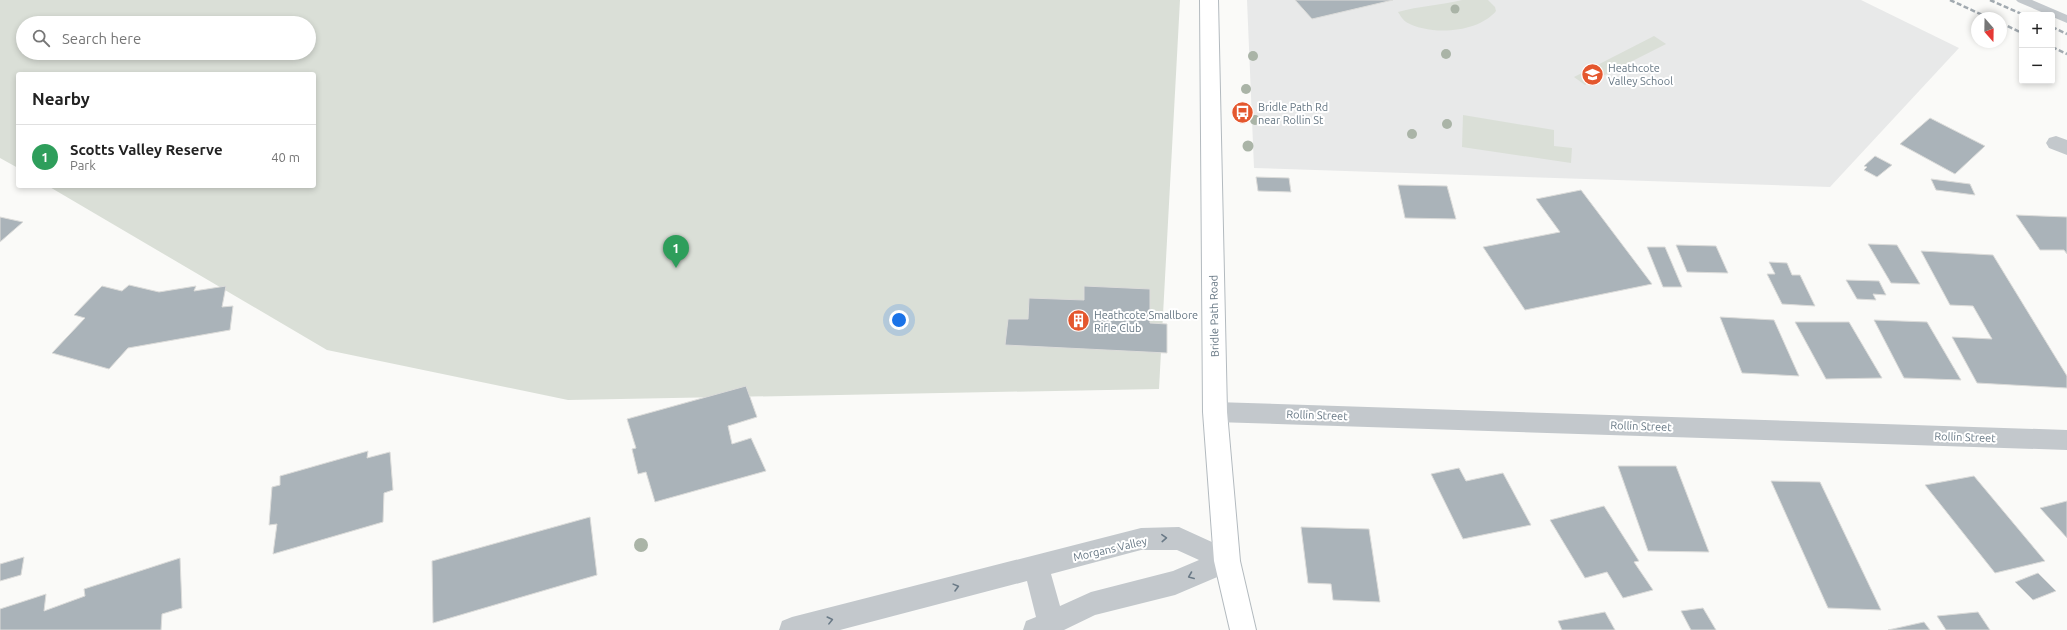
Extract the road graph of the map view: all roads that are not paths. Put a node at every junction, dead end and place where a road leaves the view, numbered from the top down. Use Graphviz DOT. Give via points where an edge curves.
graph roads {
  1 [pos="1209,0"];
  2 [pos="2022,0"];
  3 [pos="2067,19"];
  4 [pos="1216,412"];
  5 [pos="2067,440"];
  6 [pos="1227,561"];
  7 [pos="1036,566"];
  8 [pos="1044,626"];
  9 [pos="792,630"];
  10 [pos="1242,630"];
  1 -- 4 [label="street, Bridle Path Road"];
  2 -- 3 [label="lane"];
  4 -- 5 [label="street, Rollin Street"];
  4 -- 6 [label="street, Bridle Path Road"];
  7 -- 6 [label="street, Morgans Valley, one-way" via="1141,539 1179,538"];
  6 -- 8 [label="street, one-way" via="1175,583 1091,604"];
  6 -- 10 [label="street, Bridle Path Road"];
  7 -- 8 [label="street"];
  9 -- 7 [label="street, Morgans Valley, one-way"];
}
